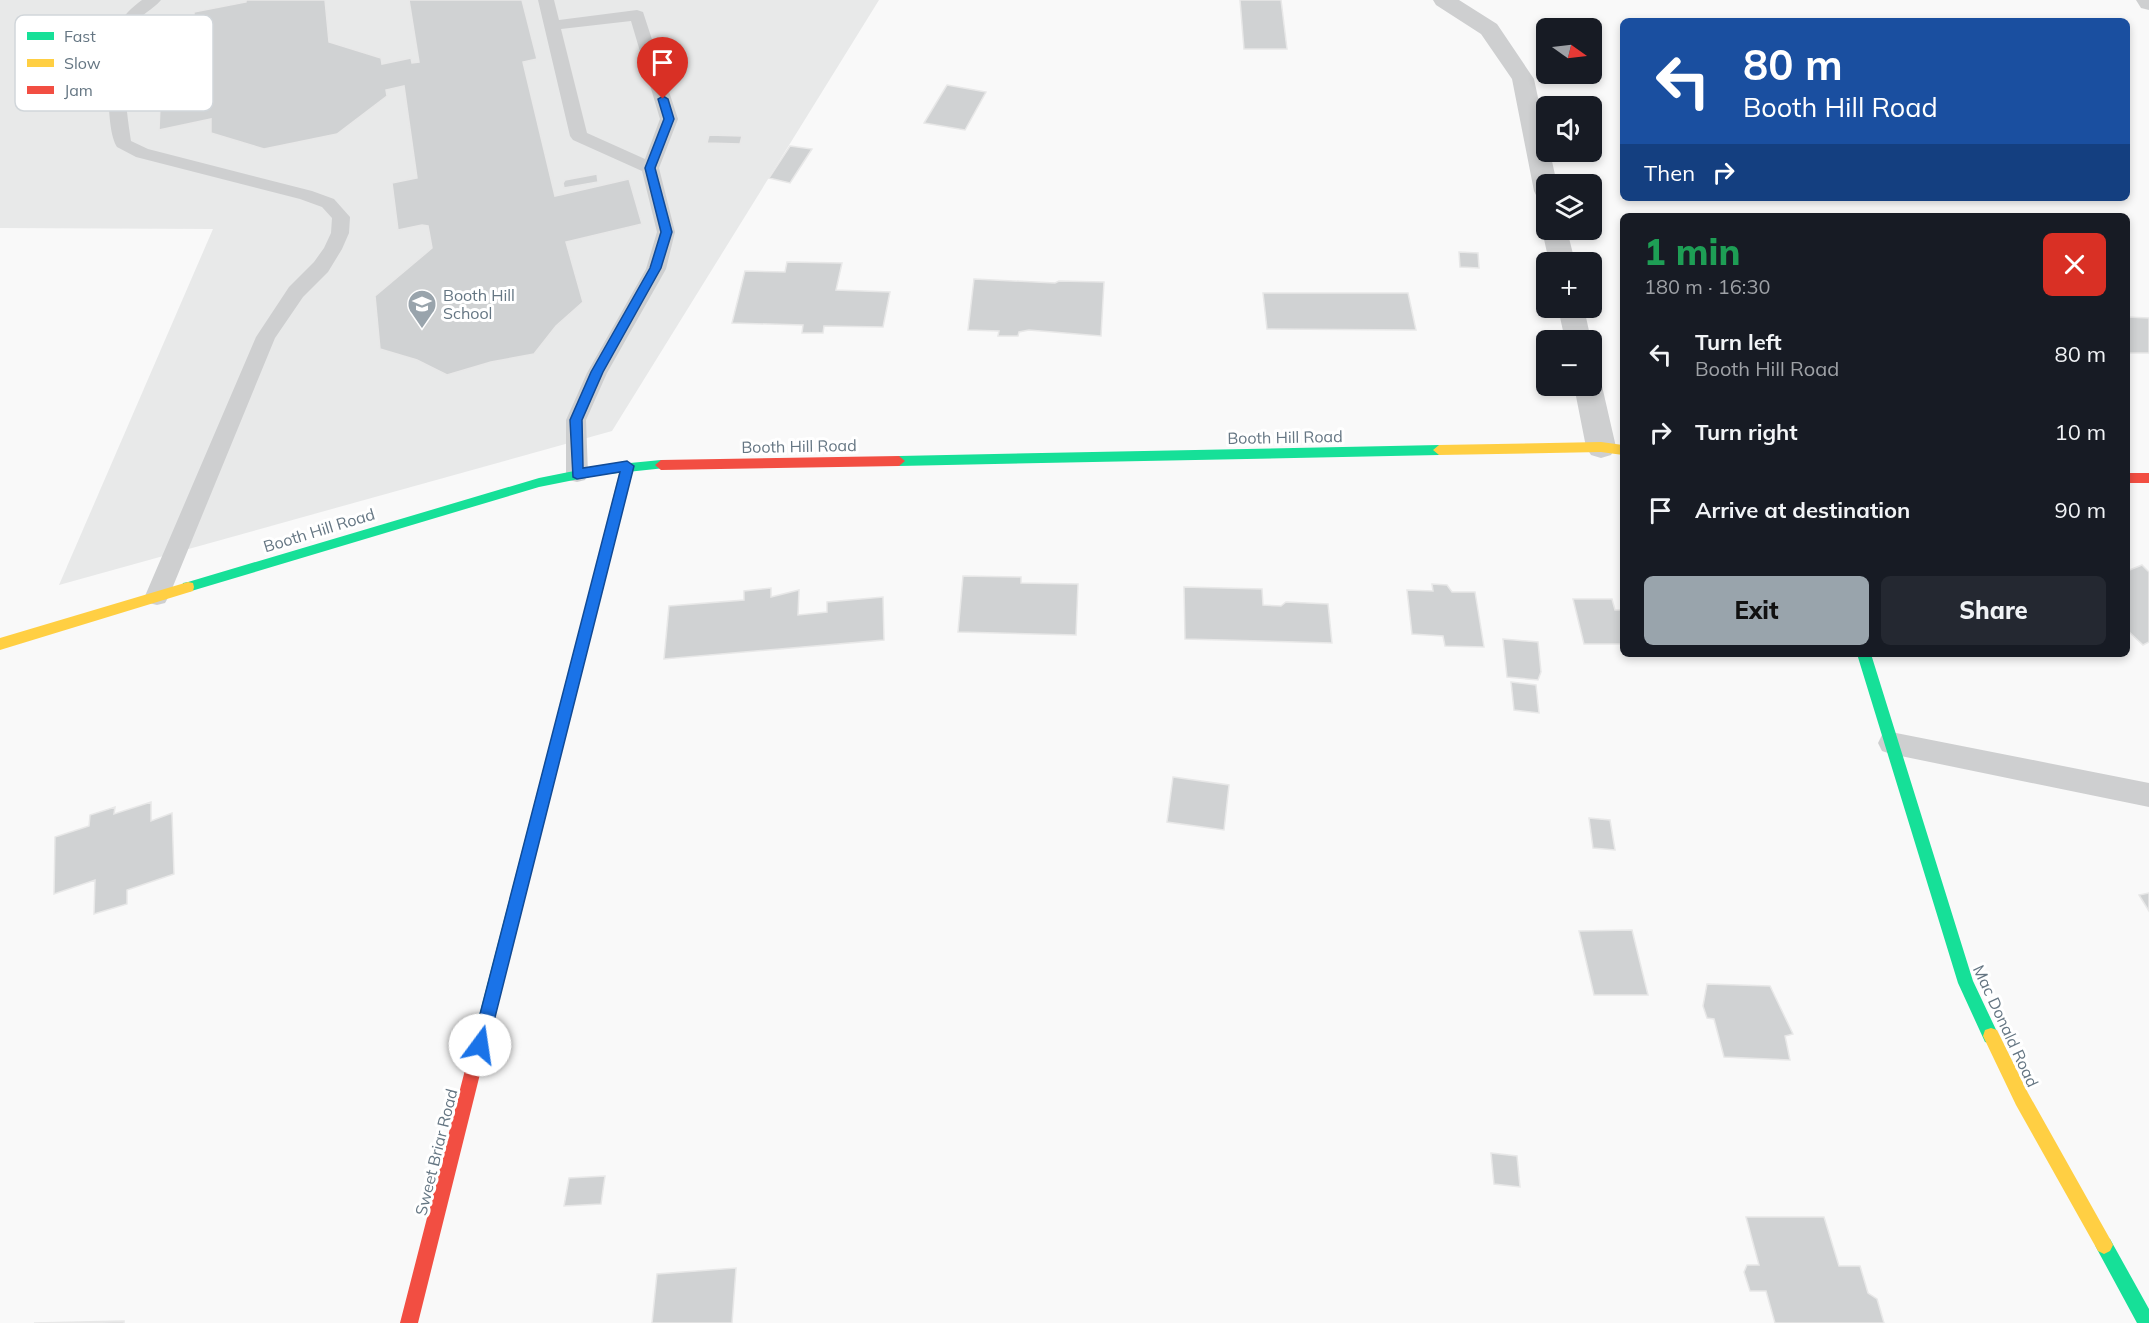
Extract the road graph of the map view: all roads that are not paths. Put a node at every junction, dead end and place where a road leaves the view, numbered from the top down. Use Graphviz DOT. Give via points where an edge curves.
graph roads {
  1 [pos="153,0"];
  2 [pos="546,0"];
  3 [pos="1444,0"];
  4 [pos="134,15"];
  5 [pos="553,25"];
  6 [pos="121,111"];
  7 [pos="650,168"];
  8 [pos="1543,174"];
  9 [pos="1592,396"];
  10 [pos="1612,449"];
  11 [pos="627,466"];
  12 [pos="577,474"];
  13 [pos="2130,478"];
  14 [pos="2149,478"];
  15 [pos="157,596"];
  16 [pos="0,644"];
  17 [pos="1865,657"];
  18 [pos="1891,743"];
  19 [pos="2149,795"];
  20 [pos="409,1323"];
  21 [pos="2147,1323"];
  1 -- 4 [label="lane"];
  2 -- 5 [label="lane"];
  3 -- 8 [label="street" via="1489,29 1523,79"];
  5 -- 7 [label="lane" via="579,136"];
  5 -- 7 [label="lane" via="637,15 669,119"];
  6 -- 15 [label="lane" via="123,143 130,149 306,195 328,203 341,217 333,249 266,337"];
  7 -- 12 [label="lane" via="666,232 656,268 597,372 576,420"];
  9 -- 10 [label="street"];
  10 -- 11 [label="street, Booth Hill Road"];
  11 -- 12 [label="street, Booth Hill Road"];
  11 -- 20 [label="street, Sweet Briar Road"];
  12 -- 15 [label="street, Booth Hill Road" via="499,493"];
  13 -- 14 [label="street"];
  15 -- 16 [label="street, Booth Hill Road"];
  17 -- 18 [label="street, Mac Donald Road"];
  18 -- 19 [label="lane"];
  18 -- 21 [label="street, Mac Donald Road" via="1966,983 2022,1099"];
}
